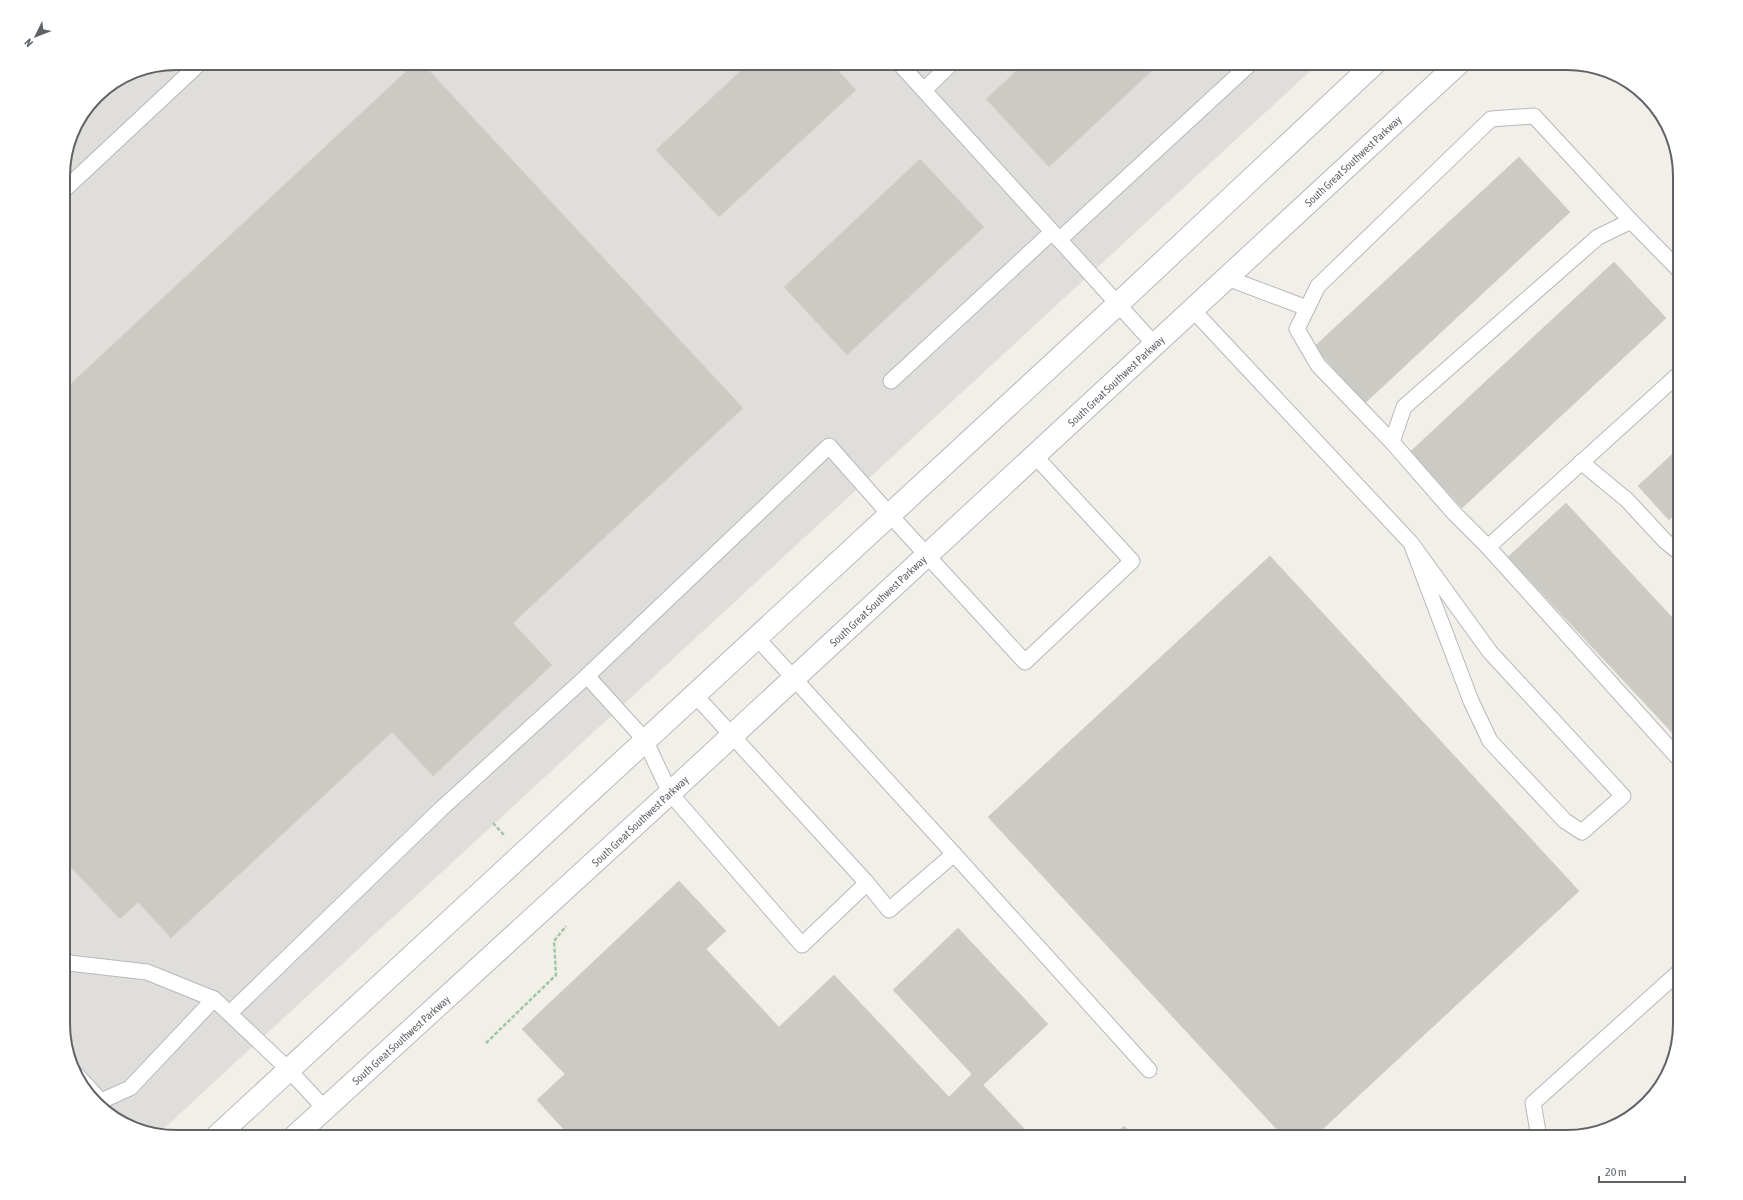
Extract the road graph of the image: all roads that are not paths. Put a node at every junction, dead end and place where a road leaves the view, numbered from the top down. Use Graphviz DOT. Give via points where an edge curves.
graph roads {
  1 [pos="193,70"];
  2 [pos="905,70"];
  3 [pos="945,70"];
  4 [pos="1243,70"];
  5 [pos="1369,70"];
  6 [pos="1451,70"];
  7 [pos="924,90"];
  8 [pos="70,184"];
  9 [pos="1631,221"];
  10 [pos="1055,236"];
  11 [pos="1673,265"];
  12 [pos="1227,278"];
  13 [pos="1118,304"];
  14 [pos="1307,308"];
  15 [pos="1193,310"];
  16 [pos="1155,345"];
  17 [pos="1673,378"];
  18 [pos="891,381"];
  19 [pos="1392,442"];
  20 [pos="1035,456"];
  21 [pos="1581,462"];
  22 [pos="890,515"];
  23 [pos="1411,543"];
  24 [pos="1488,547"];
  25 [pos="1673,547"];
  26 [pos="928,555"];
  27 [pos="757,638"];
  28 [pos="587,676"];
  29 [pos="794,679"];
  30 [pos="695,695"];
  31 [pos="732,736"];
  32 [pos="645,740"];
  33 [pos="1673,752"];
  34 [pos="670,793"];
  35 [pos="954,854"];
  36 [pos="867,883"];
  37 [pos="70,963"];
  38 [pos="1673,977"];
  39 [pos="214,999"];
  40 [pos="230,1013"];
  41 [pos="289,1070"];
  42 [pos="1149,1070"];
  43 [pos="102,1100"];
  44 [pos="325,1109"];
  45 [pos="224,1130"];
  46 [pos="302,1130"];
  47 [pos="1538,1130"];
  1 -- 8 [label="lane"];
  2 -- 7 [label="lane"];
  3 -- 7 [label="lane"];
  4 -- 10 [label="lane"];
  5 -- 13 [label="main road"];
  6 -- 12 [label="main road, South Great Southwest Parkway"];
  7 -- 10 [label="lane"];
  9 -- 11 [label="lane"];
  9 -- 14 [label="lane" via="1534,116 1491,119 1318,286"];
  9 -- 19 [label="lane" via="1598,236 1404,407"];
  10 -- 13 [label="lane"];
  10 -- 18 [label="lane"];
  12 -- 14 [label="lane"];
  12 -- 15 [label="main road, South Great Southwest Parkway"];
  13 -- 16 [label="lane"];
  13 -- 22 [label="main road"];
  14 -- 19 [label="lane" via="1297,329 1318,365"];
  15 -- 16 [label="main road, South Great Southwest Parkway"];
  15 -- 23 [label="lane"];
  16 -- 20 [label="main road, South Great Southwest Parkway"];
  17 -- 21 [label="lane"];
  19 -- 24 [label="lane" via="1454,514"];
  20 -- 26 [label="main road, South Great Southwest Parkway"];
  20 -- 26 [label="lane" via="1132,561 1025,662"];
  21 -- 24 [label="lane"];
  21 -- 25 [label="lane" via="1627,500"];
  22 -- 26 [label="lane"];
  22 -- 27 [label="main road"];
  22 -- 28 [label="lane" via="829,446"];
  23 -- 23 [label="lane" via="1471,701 1490,741 1565,821 1582,832 1623,796 1490,652"];
  24 -- 33 [label="lane"];
  26 -- 29 [label="main road, South Great Southwest Parkway"];
  27 -- 29 [label="lane"];
  27 -- 30 [label="main road"];
  28 -- 32 [label="lane"];
  28 -- 40 [label="lane" via="441,809"];
  29 -- 31 [label="main road, South Great Southwest Parkway"];
  29 -- 35 [label="lane"];
  30 -- 31 [label="lane"];
  30 -- 32 [label="main road"];
  31 -- 34 [label="main road, South Great Southwest Parkway"];
  31 -- 36 [label="lane"];
  32 -- 34 [label="lane"];
  32 -- 41 [label="main road"];
  34 -- 36 [label="lane" via="802,945"];
  34 -- 44 [label="main road, South Great Southwest Parkway"];
  35 -- 36 [label="lane" via="889,910"];
  35 -- 42 [label="lane"];
  37 -- 39 [label="lane" via="147,972"];
  38 -- 47 [label="lane" via="1533,1103"];
  39 -- 40 [label="lane"];
  39 -- 43 [label="lane" via="130,1088"];
  40 -- 41 [label="lane"];
  41 -- 44 [label="lane"];
  41 -- 45 [label="main road"];
  44 -- 46 [label="main road, South Great Southwest Parkway"];
}
